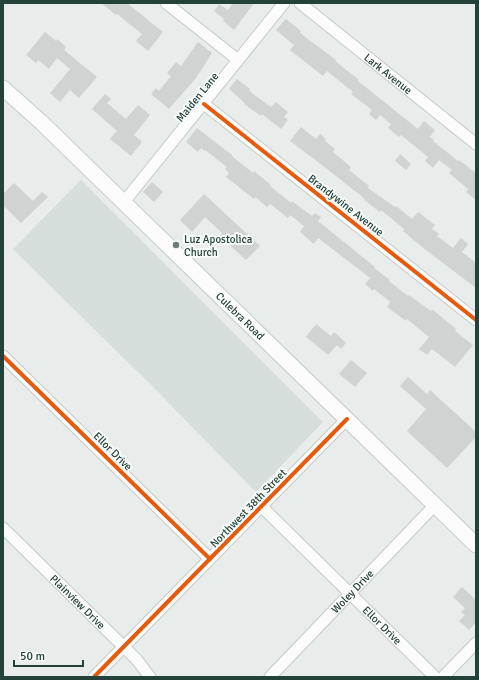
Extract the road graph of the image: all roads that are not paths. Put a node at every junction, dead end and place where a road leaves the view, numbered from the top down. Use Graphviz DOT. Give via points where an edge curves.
graph roads {
  1 [pos="166,3"];
  2 [pos="284,3"];
  3 [pos="300,3"];
  4 [pos="238,60"];
  5 [pos="3,88"];
  6 [pos="204,104"];
  7 [pos="476,144"];
  8 [pos="124,202"];
  9 [pos="476,320"];
  10 [pos="3,356"];
  11 [pos="347,419"];
  12 [pos="434,505"];
  13 [pos="260,506"];
  14 [pos="3,528"];
  15 [pos="476,545"];
  16 [pos="210,559"];
  17 [pos="350,594"];
  18 [pos="476,643"];
  19 [pos="124,646"];
  20 [pos="94,677"];
  21 [pos="150,677"];
  22 [pos="270,677"];
  23 [pos="435,677"];
  24 [pos="443,677"];
  1 -- 4 [label="street"];
  2 -- 4 [label="street, Maiden Lane"];
  3 -- 7 [label="street, Lark Avenue"];
  4 -- 6 [label="street, Maiden Lane"];
  5 -- 8 [label="main road, Culebra Road"];
  6 -- 8 [label="street, Maiden Lane"];
  6 -- 9 [label="street, Brandywine Avenue"];
  8 -- 11 [label="main road, Culebra Road"];
  10 -- 16 [label="street, Ellor Drive"];
  11 -- 12 [label="main road, Culebra Road"];
  11 -- 13 [label="street, Northwest 38th Street"];
  12 -- 15 [label="main road, Culebra Road"];
  12 -- 17 [label="street, Woley Drive"];
  13 -- 16 [label="street, Northwest 38th Street"];
  13 -- 17 [label="street, Ellor Drive"];
  14 -- 19 [label="street, Plainview Drive"];
  16 -- 19 [label="street, Northwest 38th Street"];
  17 -- 22 [label="street, Woley Drive"];
  17 -- 23 [label="street, Ellor Drive"];
  18 -- 24 [label="street"];
  19 -- 20 [label="street, Northwest 38th Street"];
  19 -- 21 [label="street, Plainview Drive"];
}
